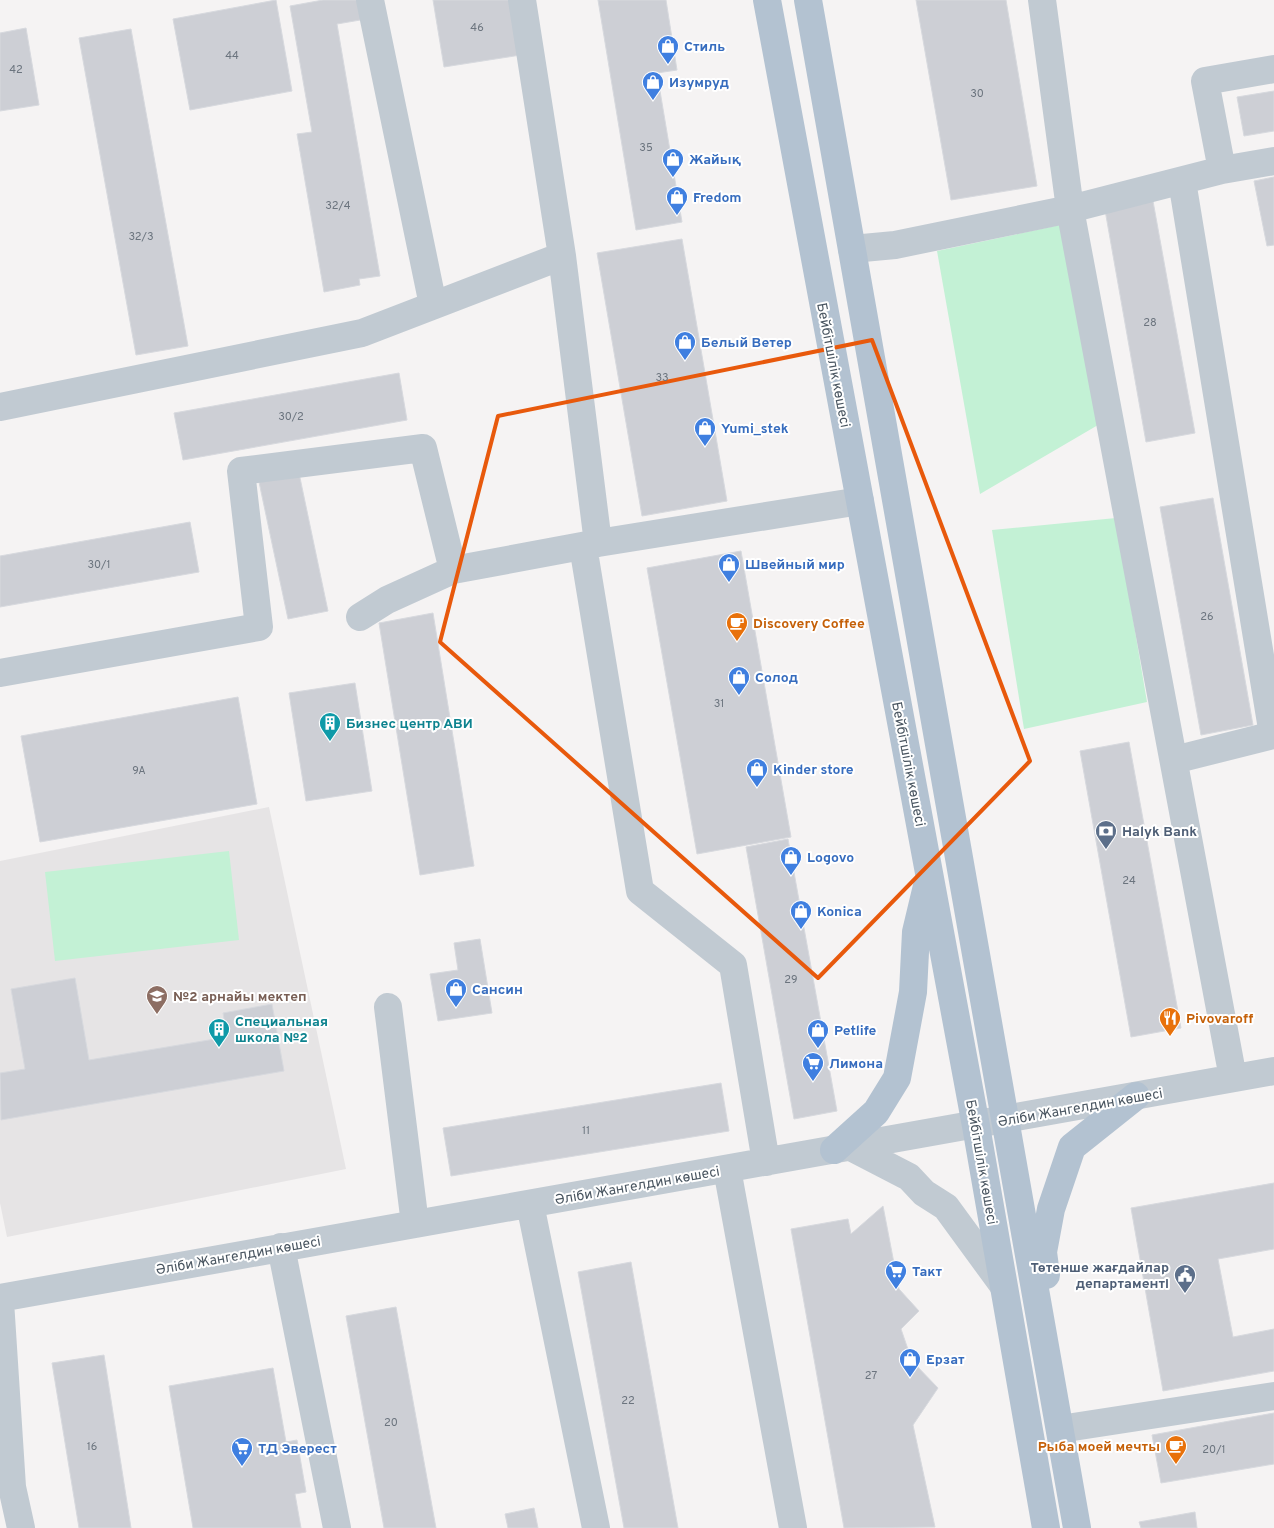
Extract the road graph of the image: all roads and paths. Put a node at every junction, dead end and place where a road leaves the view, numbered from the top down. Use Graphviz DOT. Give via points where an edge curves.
graph roads {
  1 [pos="370,0"];
  2 [pos="522,0"];
  3 [pos="766,0"];
  4 [pos="1042,0"];
  5 [pos="808,1"];
  6 [pos="1274,70"];
  7 [pos="1274,161"];
  8 [pos="1222,170"];
  9 [pos="1182,181"];
  10 [pos="1070,209"];
  11 [pos="852,249"];
  12 [pos="562,256"];
  13 [pos="432,305"];
  14 [pos="0,407"];
  15 [pos="860,502"];
  16 [pos="590,545"];
  17 [pos="453,570"];
  18 [pos="360,617"];
  19 [pos="0,673"];
  20 [pos="1174,760"];
  21 [pos="930,877"];
  22 [pos="388,1007"];
  23 [pos="1274,1071"];
  24 [pos="1234,1078"];
  25 [pos="1136,1096"];
  26 [pos="1006,1120"];
  27 [pos="976,1126"];
  28 [pos="842,1149"];
  29 [pos="766,1162"];
  30 [pos="727,1169"];
  31 [pos="530,1204"];
  32 [pos="415,1224"];
  33 [pos="281,1247"];
  34 [pos="1003,1285"];
  35 [pos="0,1299"];
  36 [pos="1046,1351"];
  37 [pos="1274,1396"];
  38 [pos="1060,1429"];
  39 [pos="6,1488"];
  40 [pos="21,1528"];
  41 [pos="337,1528"];
  42 [pos="596,1528"];
  43 [pos="793,1528"];
  44 [pos="1046,1528"];
  45 [pos="1077,1528"];
  1 -- 13 [label="street"];
  2 -- 12 [label="street"];
  3 -- 15 [label="main road, Бейбітшілік көшесі"];
  4 -- 10 [label="street"];
  5 -- 11 [label="main road"];
  6 -- 8 [label="street" via="1205,81"];
  7 -- 8 [label="street"];
  8 -- 9 [label="street"];
  9 -- 10 [label="street"];
  9 -- 20 [label="street" via="1273,735"];
  10 -- 11 [label="street" via="895,245"];
  10 -- 20 [label="street"];
  11 -- 26 [label="main road"];
  12 -- 13 [label="street"];
  12 -- 16 [label="street"];
  13 -- 14 [label="street" via="362,333"];
  15 -- 16 [label="street"];
  15 -- 21 [label="main road, Бейбітшілік көшесі"];
  16 -- 17 [label="street"];
  16 -- 29 [label="street" via="640,891 733,966"];
  17 -- 18 [label="street" via="387,600"];
  17 -- 19 [label="street" via="423,448 241,471 259,627"];
  20 -- 24 [label="street"];
  21 -- 27 [label="main road, Бейбітшілік көшесі"];
  21 -- 28 [label="main road" via="916,932 913,992 896,1078 876,1112"];
  22 -- 32 [label="street"];
  23 -- 24 [label="street, Әліби Жангелдин көшесі"];
  24 -- 25 [label="street, Әліби Жангелдин көшесі"];
  25 -- 26 [label="street, Әліби Жангелдин көшесі"];
  25 -- 36 [label="main road" via="1072,1147 1051,1209 1043,1252 1049,1309"];
  26 -- 27 [label="street, Әліби Жангелдин көшесі"];
  26 -- 36 [label="main road"];
  27 -- 28 [label="street, Әліби Жангелдин көшесі"];
  27 -- 34 [label="main road, Бейбітшілік көшесі"];
  28 -- 29 [label="street, Әліби Жангелдин көшесі"];
  28 -- 34 [label="street" via="909,1177 924,1193 946,1207"];
  29 -- 30 [label="street, Әліби Жангелдин көшесі"];
  30 -- 31 [label="street, Әліби Жангелдин көшесі"];
  30 -- 43 [label="street"];
  31 -- 32 [label="street, Әліби Жангелдин көшесі"];
  31 -- 42 [label="street"];
  32 -- 33 [label="street, Әліби Жангелдин көшесі"];
  33 -- 35 [label="street, Әліби Жангелдин көшесі"];
  33 -- 41 [label="street"];
  34 -- 44 [label="main road, Бейбітшілік көшесі"];
  35 -- 39 [label="street"];
  36 -- 38 [label="main road"];
  37 -- 38 [label="street"];
  38 -- 45 [label="main road"];
  39 -- 40 [label="street"];
}
